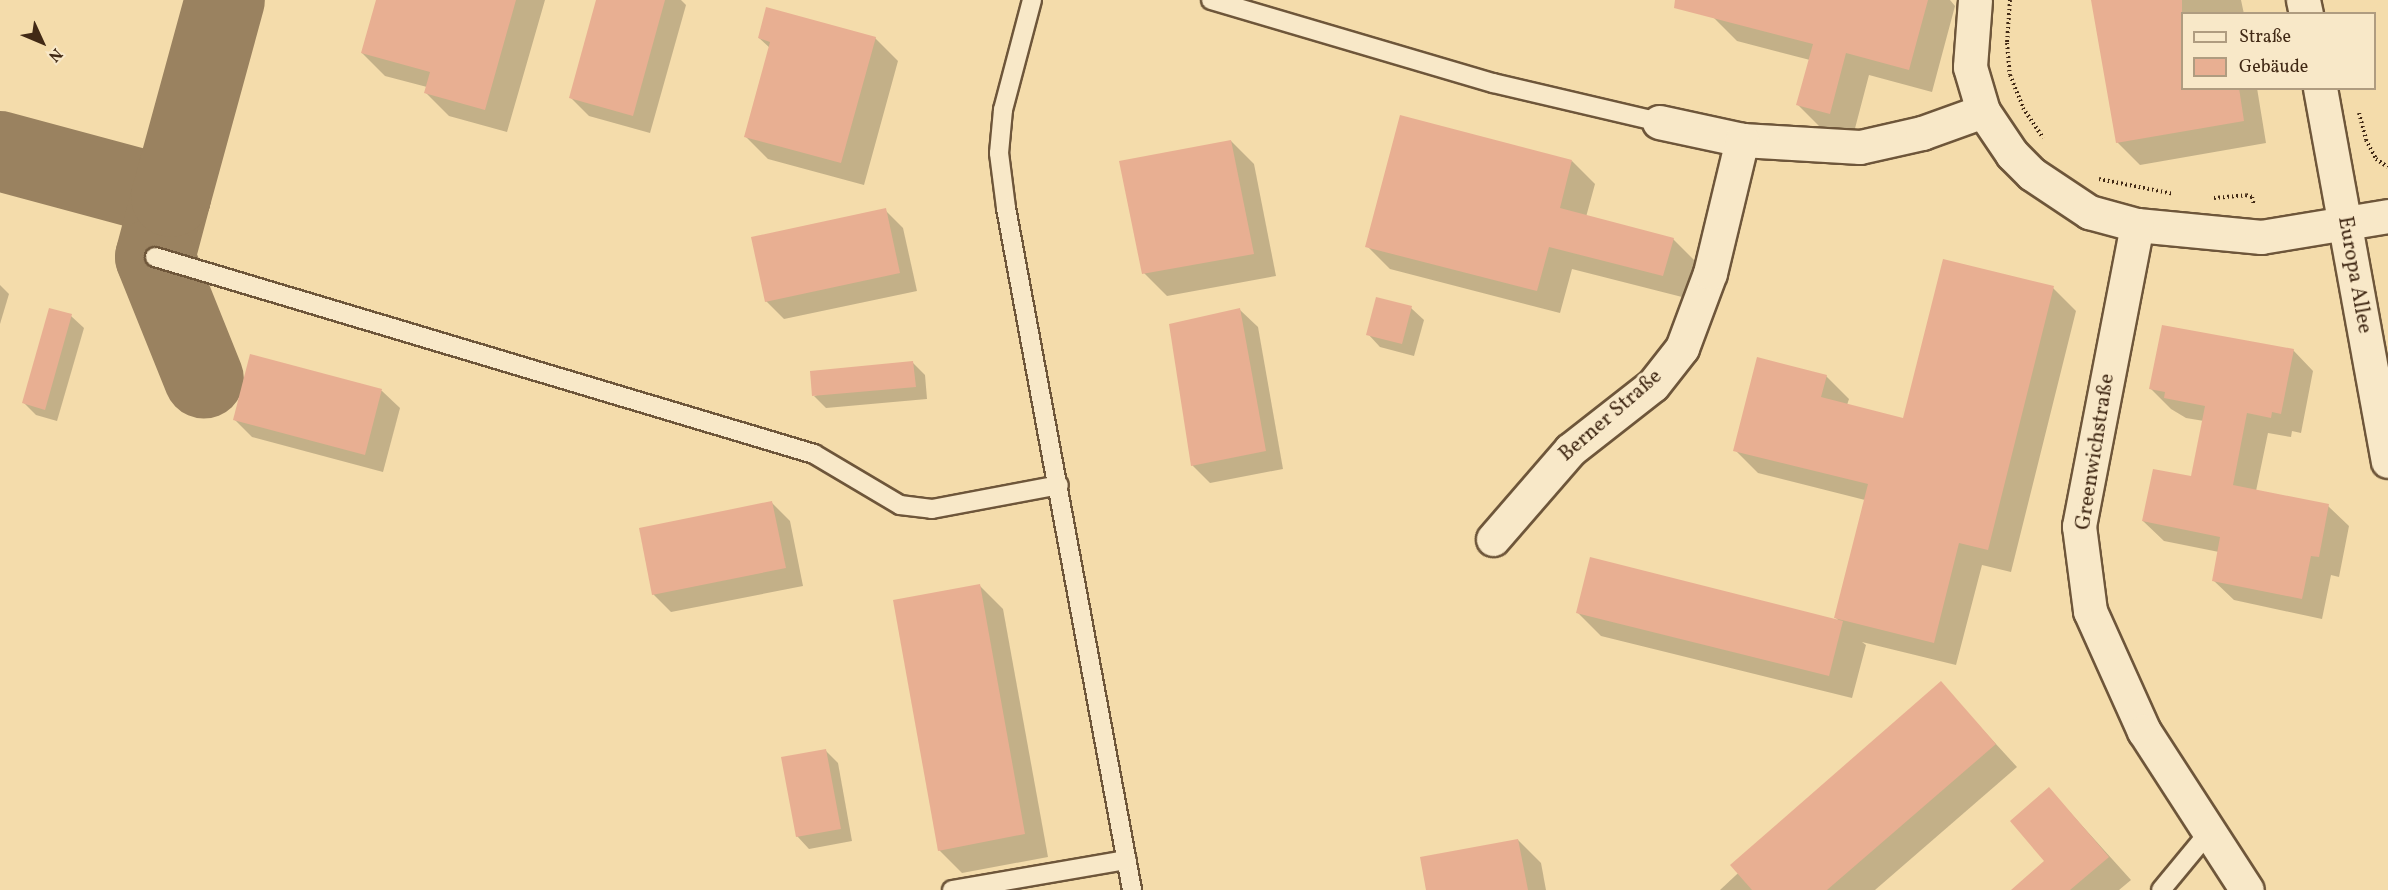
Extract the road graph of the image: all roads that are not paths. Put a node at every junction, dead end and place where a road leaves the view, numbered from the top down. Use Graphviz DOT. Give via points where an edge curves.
graph roads {
  1 [pos="1032,0"];
  2 [pos="1211,0"];
  3 [pos="1975,0"];
  4 [pos="2320,90"];
  5 [pos="1983,111"];
  6 [pos="1659,122"];
  7 [pos="1742,140"];
  8 [pos="2388,216"];
  9 [pos="2137,225"];
  10 [pos="2346,226"];
  11 [pos="155,257"];
  12 [pos="2388,461"];
  13 [pos="1059,485"];
  14 [pos="1493,539"];
  15 [pos="2209,832"];
  16 [pos="1126,860"];
  17 [pos="952,890"];
  18 [pos="1132,890"];
  19 [pos="2161,890"];
  20 [pos="2247,890"];
  1 -- 13 [label="lane" via="1003,110 999,153"];
  2 -- 6 [label="lane" via="1493,83"];
  3 -- 5 [label="street" via="1970,67"];
  4 -- 10 [label="street, Europa Allee"];
  5 -- 7 [label="street" via="1922,133 1860,147"];
  5 -- 9 [label="street" via="2012,154 2064,198 2089,212"];
  6 -- 7 [label="street"];
  7 -- 14 [label="street, Berner Straße" via="1710,273 1682,348 1653,385 1570,450 1532,489"];
  8 -- 10 [label="street"];
  9 -- 10 [label="street" via="2262,237"];
  9 -- 15 [label="street, Greenwichstraße" via="2079,526 2090,611 2144,731"];
  10 -- 12 [label="street, Europa Allee"];
  11 -- 13 [label="lane" via="814,454 900,505 932,510"];
  13 -- 16 [label="lane"];
  15 -- 19 [label="lane"];
  15 -- 20 [label="street, Greenwichstraße"];
  16 -- 17 [label="lane"];
  16 -- 18 [label="lane"];
}
